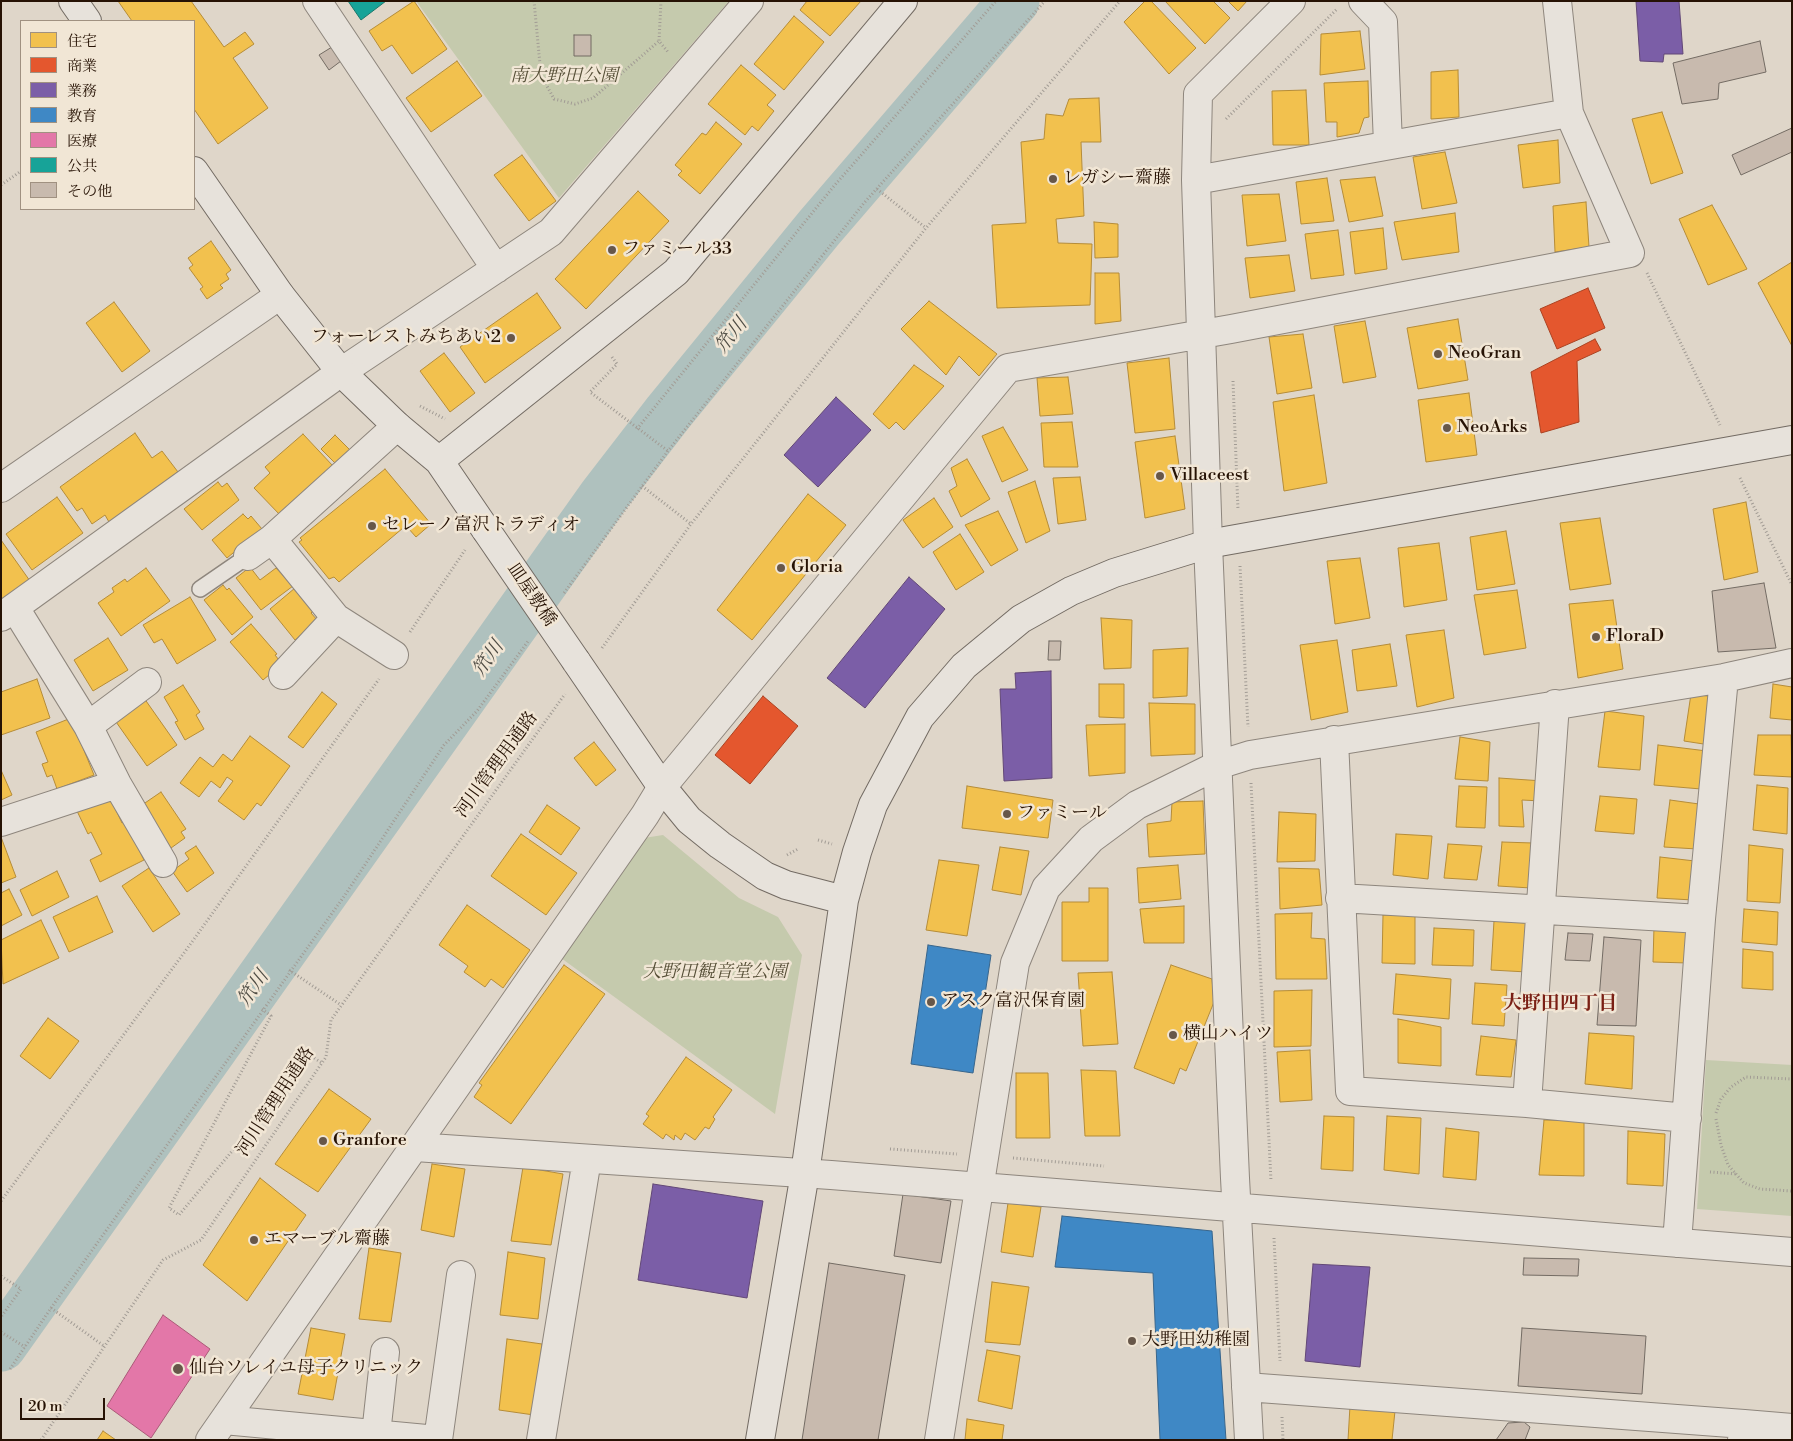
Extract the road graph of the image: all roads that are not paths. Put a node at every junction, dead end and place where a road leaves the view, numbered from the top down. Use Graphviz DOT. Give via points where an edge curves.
graph roads {
  1 [pos="73,1"];
  2 [pos="317,1"];
  3 [pos="749,1"];
  4 [pos="903,1"];
  5 [pos="1291,1"];
  6 [pos="1558,1"];
  7 [pos="1350,5"];
  8 [pos="86,20"];
  9 [pos="1569,113"];
  10 [pos="1388,144"];
  11 [pos="195,172"];
  12 [pos="1196,180"];
  13 [pos="496,269"];
  14 [pos="280,295"];
  15 [pos="1201,334"];
  16 [pos="340,372"];
  17 [pos="397,426"];
  18 [pos="1792,440"];
  19 [pos="439,461"];
  20 [pos="1,488"];
  21 [pos="272,539"];
  22 [pos="1208,544"];
  23 [pos="248,556"];
  24 [pos="200,589"];
  25 [pos="8,613"];
  26 [pos="336,618"];
  27 [pos="394,656"];
  28 [pos="1792,664"];
  29 [pos="283,675"];
  30 [pos="1724,678"];
  31 [pos="147,682"];
  32 [pos="1555,704"];
  33 [pos="88,726"];
  34 [pos="1334,740"];
  35 [pos="1218,765"];
  36 [pos="117,784"];
  37 [pos="662,787"];
  38 [pos="1,822"];
  39 [pos="163,864"];
  40 [pos="1340,898"];
  41 [pos="844,900"];
  42 [pos="1542,910"];
  43 [pos="1701,919"];
  44 [pos="1527,1103"];
  45 [pos="1688,1118"];
  46 [pos="415,1147"];
  47 [pos="587,1158"];
  48 [pos="805,1173"];
  49 [pos="980,1186"];
  50 [pos="1236,1207"];
  51 [pos="1677,1243"];
  52 [pos="1792,1252"];
  53 [pos="461,1275"];
  54 [pos="385,1352"];
  55 [pos="1246,1386"];
  56 [pos="1792,1428"];
  57 [pos="217,1430"];
  58 [pos="1743,1432"];
  59 [pos="376,1434"];
  60 [pos="437,1440"];
  61 [pos="542,1440"];
  62 [pos="760,1440"];
  63 [pos="938,1440"];
  64 [pos="1249,1440"];
  1 -- 8 [label="street"];
  2 -- 13 [label="street"];
  3 -- 13 [label="street" via="551,232"];
  4 -- 19 [label="street" via="676,272"];
  5 -- 12 [label="street" via="1198,94"];
  6 -- 9 [label="street"];
  7 -- 10 [label="street" via="1383,22"];
  9 -- 10 [label="street"];
  9 -- 15 [label="street" via="1630,253"];
  10 -- 12 [label="street"];
  11 -- 14 [label="street, 皿屋敷橋"];
  12 -- 15 [label="street"];
  13 -- 16 [label="street"];
  14 -- 16 [label="street, 皿屋敷橋"];
  14 -- 20 [label="street"];
  15 -- 22 [label="street"];
  15 -- 37 [label="street" via="1008,368"];
  16 -- 17 [label="street, 皿屋敷橋"];
  16 -- 25 [label="street"];
  17 -- 19 [label="street, 皿屋敷橋"];
  17 -- 21 [label="street"];
  18 -- 22 [label="street"];
  19 -- 37 [label="street, 皿屋敷橋, bridge"];
  21 -- 23 [label="street"];
  21 -- 26 [label="street"];
  22 -- 35 [label="street"];
  22 -- 41 [label="street" via="1114,573 1070,591 1021,619 964,666 920,717 873,805"];
  23 -- 24 [label="lane"];
  25 -- 33 [label="street"];
  26 -- 27 [label="street"];
  26 -- 29 [label="street"];
  28 -- 30 [label="street"];
  30 -- 32 [label="street"];
  30 -- 43 [label="street"];
  31 -- 33 [label="street"];
  32 -- 34 [label="street"];
  32 -- 42 [label="street"];
  33 -- 36 [label="street"];
  34 -- 35 [label="street" via="1250,755"];
  34 -- 40 [label="street"];
  35 -- 49 [label="street" via="1137,805 1091,839 1046,888 1015,963"];
  35 -- 50 [label="street"];
  36 -- 38 [label="street"];
  36 -- 39 [label="street"];
  37 -- 41 [label="street, 皿屋敷橋" via="689,820 765,876 786,885"];
  37 -- 46 [label="street"];
  40 -- 42 [label="street"];
  40 -- 44 [label="street" via="1350,1091"];
  41 -- 48 [label="street"];
  42 -- 43 [label="street"];
  42 -- 44 [label="street"];
  43 -- 45 [label="street"];
  44 -- 45 [label="street"];
  45 -- 51 [label="street"];
  46 -- 47 [label="street"];
  46 -- 57 [label="street"];
  47 -- 48 [label="street"];
  47 -- 61 [label="street"];
  48 -- 49 [label="street"];
  48 -- 62 [label="street"];
  49 -- 50 [label="street"];
  49 -- 63 [label="street"];
  50 -- 51 [label="street"];
  50 -- 55 [label="street"];
  51 -- 52 [label="street"];
  53 -- 60 [label="street"];
  54 -- 59 [label="street"];
  55 -- 58 [label="street"];
  55 -- 64 [label="street"];
  56 -- 58 [label="street"];
  57 -- 59 [label="street"];
  59 -- 60 [label="street"];
}
